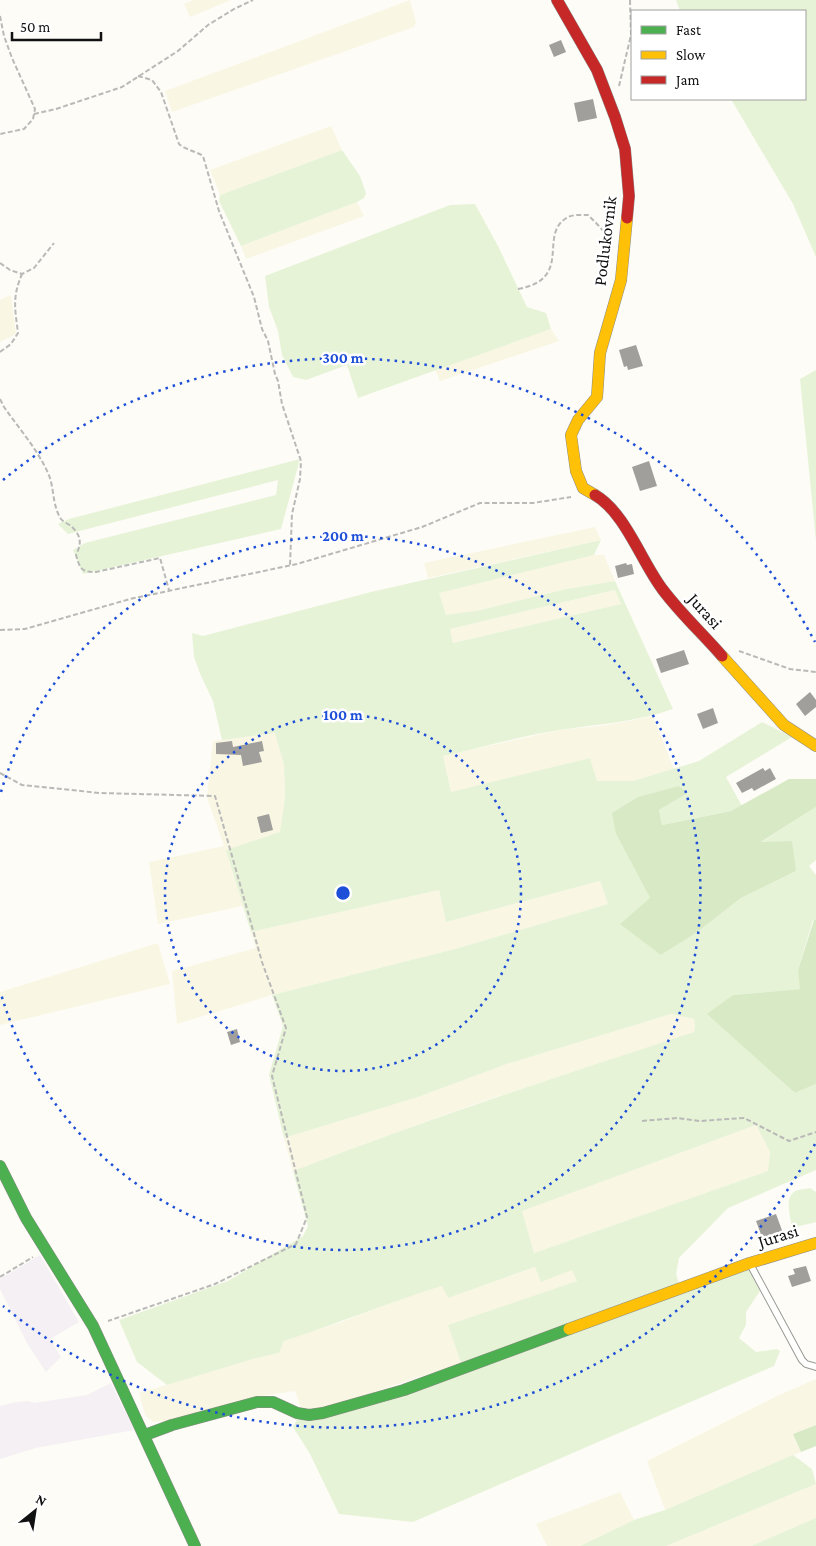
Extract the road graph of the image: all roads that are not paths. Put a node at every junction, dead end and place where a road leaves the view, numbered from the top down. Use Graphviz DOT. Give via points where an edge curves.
graph roads {
  1 [pos="557,0"];
  2 [pos="583,488"];
  3 [pos="816,746"];
  4 [pos="0,1166"];
  5 [pos="816,1243"];
  6 [pos="750,1263"];
  7 [pos="816,1367"];
  8 [pos="145,1435"];
  9 [pos="195,1546"];
  1 -- 2 [label="street, Podlukovnik" via="597,70 615,117 625,148 629,196 621,280 600,353 596,397 578,420 572,435 576,471"];
  2 -- 3 [label="street, Jurasi" via="602,498 614,512 663,590 784,726"];
  4 -- 8 [label="street" via="26,1218 93,1326"];
  5 -- 6 [label="street, Jurasi"];
  6 -- 7 [label="lane" via="802,1360"];
  6 -- 8 [label="street, Jurasi" via="361,1404 309,1415 273,1402 257,1402"];
  8 -- 9 [label="street"];
}
